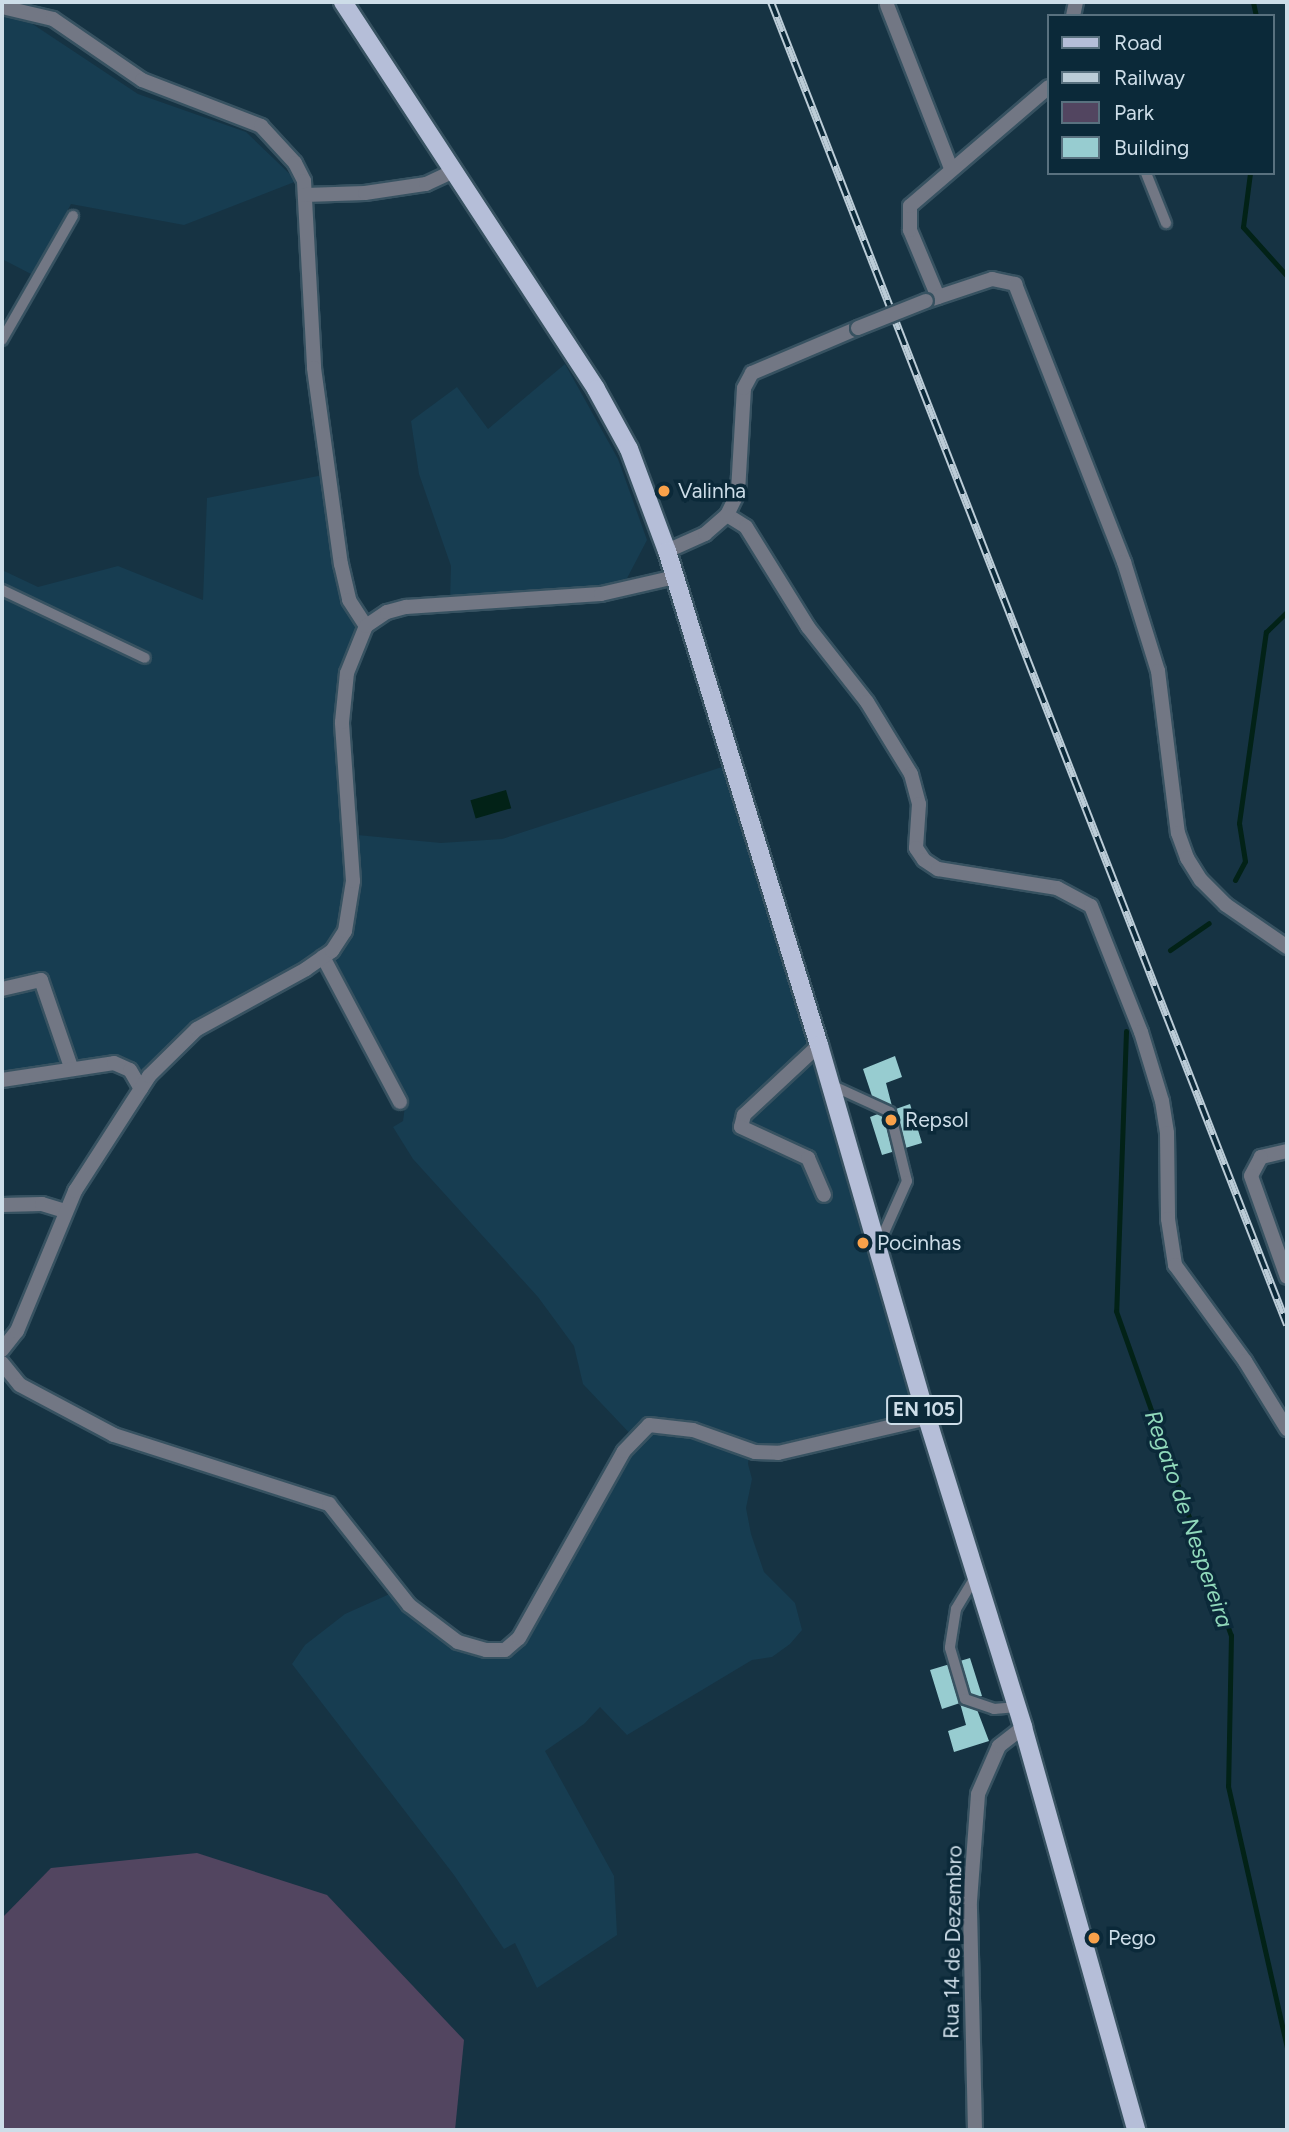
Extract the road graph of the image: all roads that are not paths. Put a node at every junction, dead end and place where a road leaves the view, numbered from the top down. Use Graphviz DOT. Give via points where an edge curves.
graph roads {
  1 [pos="343,2"];
  2 [pos="887,5"];
  3 [pos="2,7"];
  4 [pos="1046,95"];
  5 [pos="951,168"];
  6 [pos="454,171"];
  7 [pos="1147,175"];
  8 [pos="305,195"];
  9 [pos="73,216"];
  10 [pos="1167,223"];
  11 [pos="932,299"];
  12 [pos="2,340"];
  13 [pos="727,515"];
  14 [pos="667,551"];
  15 [pos="675,577"];
  16 [pos="2,590"];
  17 [pos="366,626"];
  18 [pos="145,658"];
  19 [pos="1287,947"];
  20 [pos="323,957"];
  21 [pos="2,989"];
  22 [pos="819,1045"];
  23 [pos="71,1067"];
  24 [pos="2,1080"];
  25 [pos="831,1084"];
  26 [pos="141,1089"];
  27 [pos="400,1102"];
  28 [pos="1287,1151"];
  29 [pos="824,1195"];
  30 [pos="2,1205"];
  31 [pos="65,1211"];
  32 [pos="879,1244"];
  33 [pos="1287,1277"];
  34 [pos="2,1350"];
  35 [pos="2,1363"];
  36 [pos="927,1418"];
  37 [pos="1287,1429"];
  38 [pos="977,1574"];
  39 [pos="1017,1707"];
  40 [pos="1023,1727"];
  41 [pos="975,2130"];
  42 [pos="1136,2130"];
  1 -- 6 [label="main road, EN 105"];
  2 -- 5 [label="street"];
  3 -- 8 [label="street" via="53,19 142,80 261,126 295,163"];
  4 -- 5 [label="street"];
  5 -- 11 [label="street" via="914,199 907,213"];
  6 -- 8 [label="street" via="414,186"];
  6 -- 14 [label="main road, EN 105" via="596,389 629,449"];
  7 -- 10 [label="lane"];
  8 -- 17 [label="street" via="314,369 329,487 349,600"];
  9 -- 12 [label="lane"];
  11 -- 13 [label="street, bridge" via="752,373 744,388 738,492"];
  11 -- 19 [label="street" via="992,279 1015,284 1124,562 1158,671 1178,833 1187,858 1200,880 1226,905"];
  13 -- 14 [label="street" via="705,534"];
  13 -- 37 [label="street" via="746,527 786,594 867,702 911,774 919,804 916,848 924,860 938,869 1056,888 1091,906 1141,1032 1162,1101 1175,1265 1245,1361"];
  14 -- 15 [label="main road, EN 105"];
  15 -- 17 [label="street" via="601,594 406,607 387,611"];
  15 -- 22 [label="main road, EN 105"];
  16 -- 18 [label="lane"];
  17 -- 20 [label="street" via="347,673 342,723 351,908 345,931"];
  20 -- 26 [label="street" via="197,1029 174,1048"];
  20 -- 27 [label="street"];
  21 -- 23 [label="street" via="41,981"];
  22 -- 25 [label="main road, EN 105"];
  22 -- 29 [label="street" via="744,1115 741,1127 808,1158"];
  23 -- 24 [label="street"];
  23 -- 26 [label="street" via="114,1063 130,1070"];
  25 -- 32 [label="main road, EN 105"];
  25 -- 32 [label="lane" via="890,1112 907,1181"];
  26 -- 31 [label="street"];
  28 -- 33 [label="street" via="1261,1157 1251,1176"];
  30 -- 31 [label="street" via="42,1204"];
  31 -- 34 [label="street" via="17,1331"];
  32 -- 36 [label="main road, EN 105"];
  35 -- 36 [label="street" via="20,1385 114,1434 329,1504 409,1605 458,1642 486,1650 505,1650 519,1638 624,1451 649,1425 693,1430 755,1452 778,1453"];
  36 -- 38 [label="main road, EN 105"];
  38 -- 39 [label="main road, EN 105"];
  38 -- 39 [label="lane" via="956,1609 950,1647 965,1699 994,1709"];
  39 -- 40 [label="main road, EN 105"];
  40 -- 41 [label="street, Rua 14 de Dezembro" via="999,1746 978,1794 970,1901"];
  40 -- 42 [label="main road, EN 105"];
}
